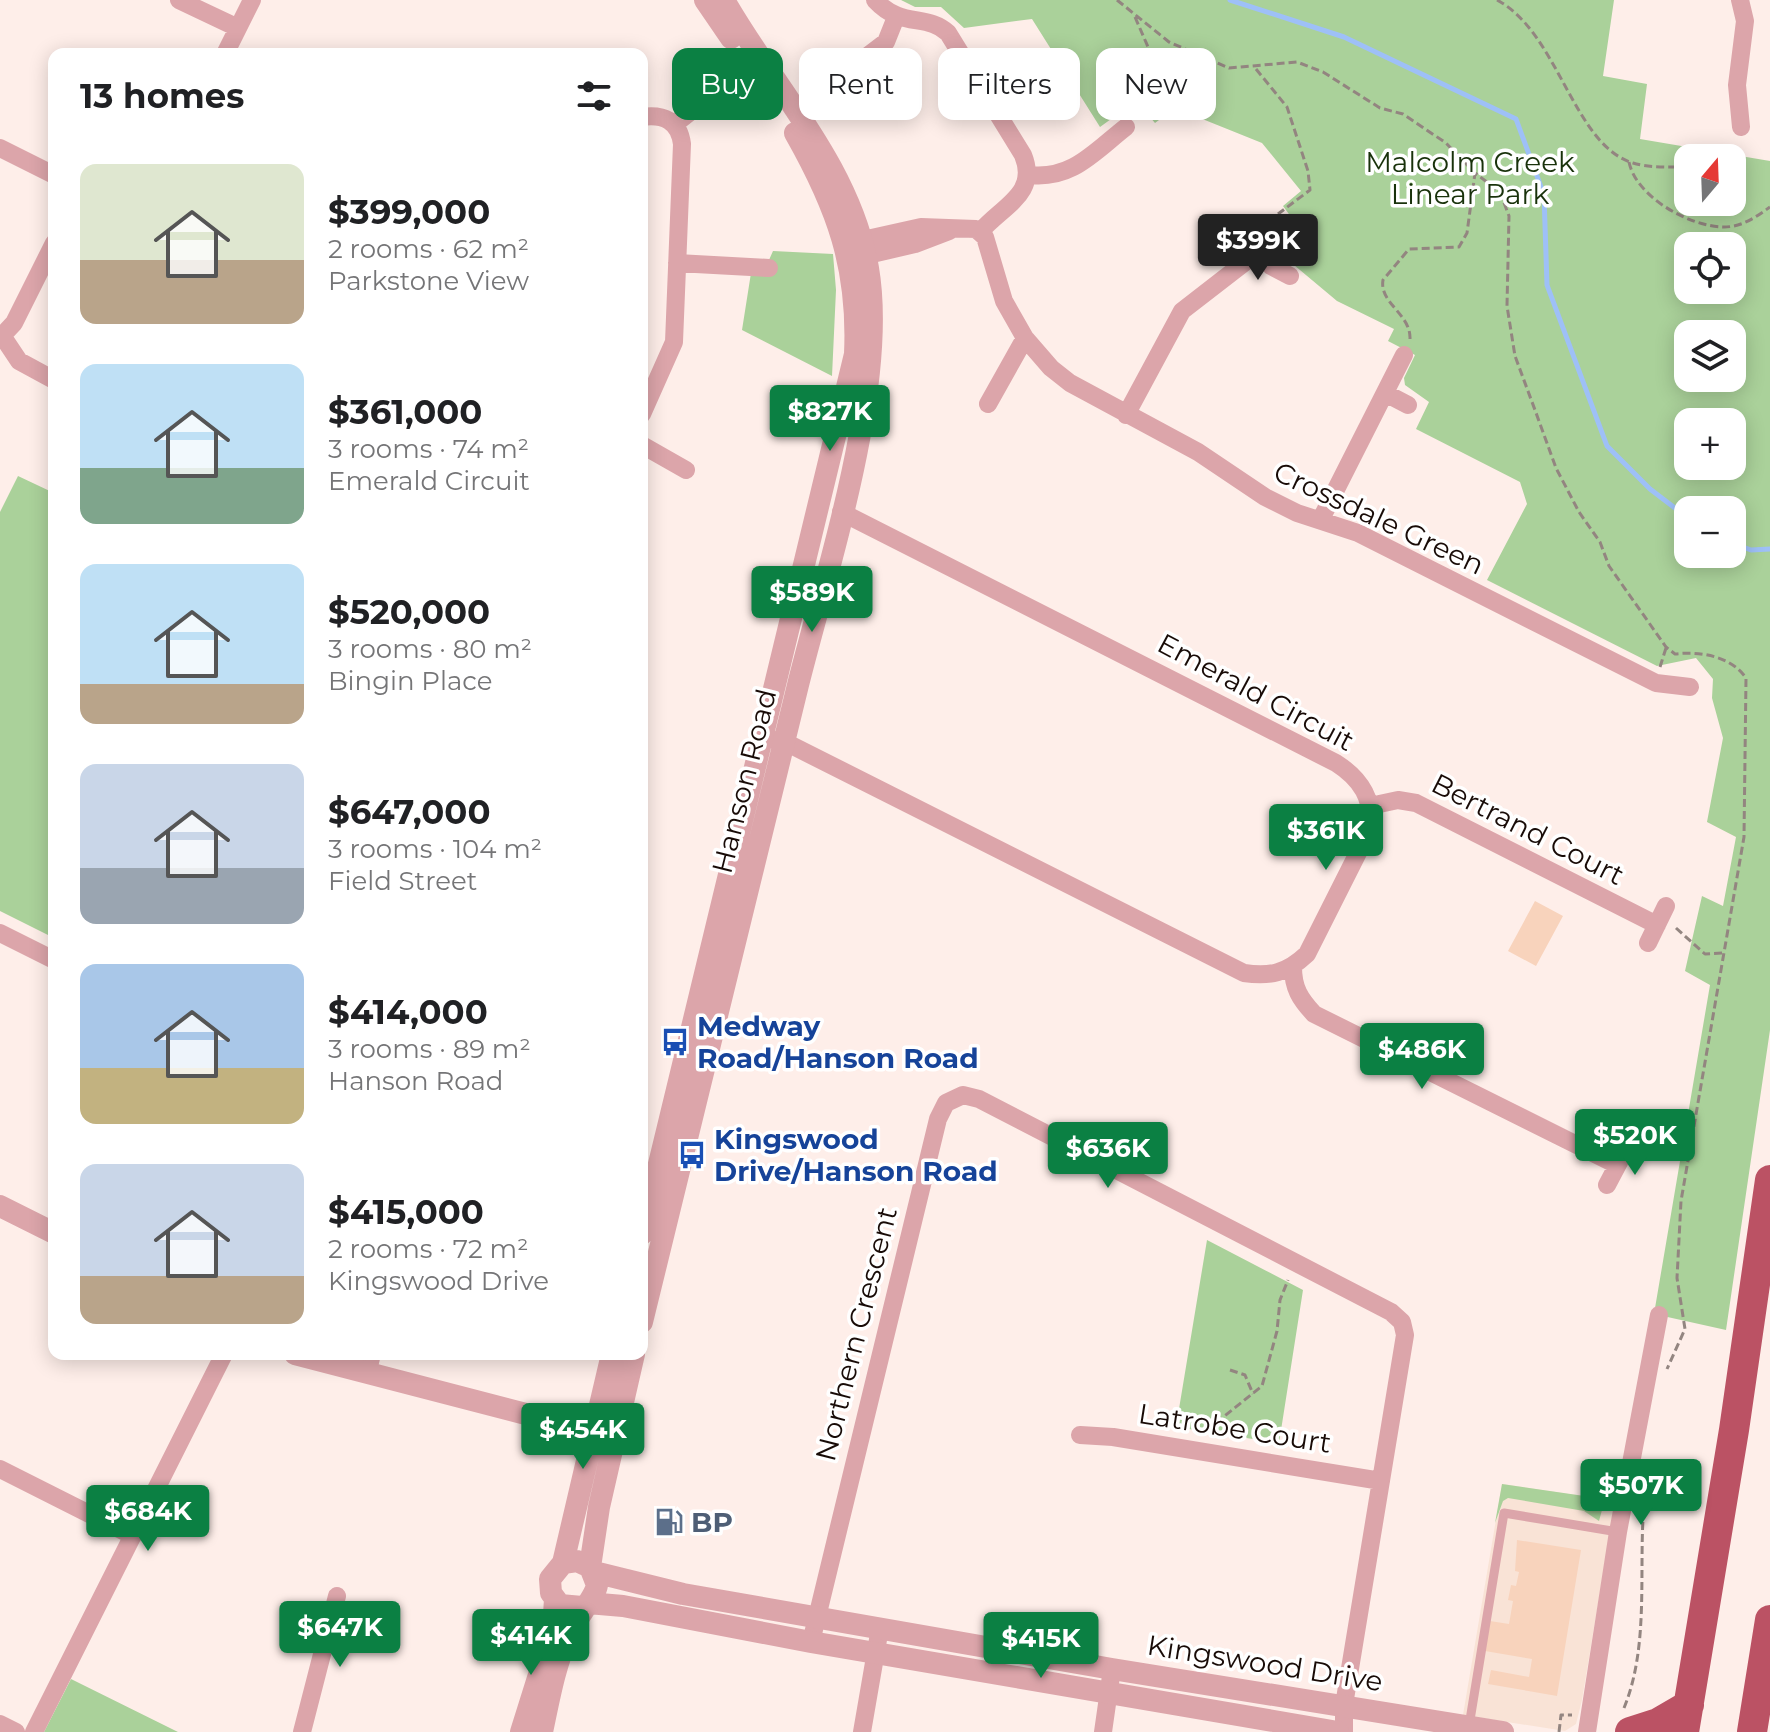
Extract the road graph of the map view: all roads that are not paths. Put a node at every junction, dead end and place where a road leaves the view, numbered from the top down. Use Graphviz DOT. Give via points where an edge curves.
graph roads {
  1 [pos="179,0"];
  2 [pos="252,0"];
  3 [pos="705,0"];
  4 [pos="724,0"];
  5 [pos="875,0"];
  6 [pos="1740,0"];
  7 [pos="896,17"];
  8 [pos="238,28"];
  9 [pos="228,48"];
  10 [pos="878,48"];
  11 [pos="648,116"];
  12 [pos="680,120"];
  13 [pos="675,124"];
  14 [pos="1126,127"];
  15 [pos="1741,127"];
  16 [pos="0,148"];
  17 [pos="48,172"];
  18 [pos="1029,175"];
  19 [pos="980,232"];
  20 [pos="1284,232"];
  21 [pos="856,250"];
  22 [pos="1258,251"];
  23 [pos="48,255"];
  24 [pos="677,263"];
  25 [pos="769,268"];
  26 [pos="1290,276"];
  27 [pos="1,338"];
  28 [pos="1025,338"];
  29 [pos="1404,355"];
  30 [pos="48,377"];
  31 [pos="1385,393"];
  32 [pos="648,400"];
  33 [pos="988,404"];
  34 [pos="1408,405"];
  35 [pos="1126,415"];
  36 [pos="648,448"];
  37 [pos="686,470"];
  38 [pos="831,507"];
  39 [pos="1321,519"];
  40 [pos="1690,687"];
  41 [pos="774,740"];
  42 [pos="1370,806"];
  43 [pos="0,933"];
  44 [pos="1648,943"];
  45 [pos="48,957"];
  46 [pos="1293,967"];
  47 [pos="1770,1180"];
  48 [pos="1607,1185"];
  49 [pos="0,1206"];
  50 [pos="648,1212"];
  51 [pos="48,1230"];
  52 [pos="648,1296"];
  53 [pos="1659,1315"];
  54 [pos="221,1360"];
  55 [pos="339,1360"];
  56 [pos="611,1360"];
  57 [pos="632,1360"];
  58 [pos="369,1364"];
  59 [pos="604,1434"];
  60 [pos="1080,1435"];
  61 [pos="0,1469"];
  62 [pos="1381,1481"];
  63 [pos="1618,1532"];
  64 [pos="133,1536"];
  65 [pos="563,1563"];
  66 [pos="592,1570"];
  67 [pos="683,1594"];
  68 [pos="337,1596"];
  69 [pos="555,1599"];
  70 [pos="585,1605"];
  71 [pos="678,1617"];
  72 [pos="815,1617"];
  73 [pos="1770,1620"];
  74 [pos="880,1628"];
  75 [pos="811,1642"];
  76 [pos="876,1653"];
  77 [pos="1112,1669"];
  78 [pos="1110,1694"];
  79 [pos="1344,1705"];
  80 [pos="1686,1719"];
  81 [pos="0,1724"];
  82 [pos="1588,1724"];
  83 [pos="1469,1726"];
  84 [pos="16,1732"];
  85 [pos="34,1732"];
  86 [pos="302,1732"];
  87 [pos="521,1732"];
  88 [pos="542,1732"];
  89 [pos="862,1732"];
  90 [pos="1103,1732"];
  91 [pos="1338,1732"];
  92 [pos="1344,1732"];
  93 [pos="1503,1732"];
  94 [pos="1630,1732"];
  95 [pos="1752,1732"];
  1 -- 8 [label="street"];
  2 -- 8 [label="street"];
  3 -- 21 [label="street, Hanson Road" via="795,132"];
  4 -- 21 [label="street, Hanson Road" via="839,178"];
  5 -- 7 [label="street"];
  6 -- 15 [label="street" via="1745,21 1737,85"];
  7 -- 10 [label="street"];
  7 -- 18 [label="street" via="936,25 948,33 1023,155"];
  8 -- 9 [label="street"];
  11 -- 13 [label="street"];
  12 -- 13 [label="street"];
  13 -- 24 [label="street" via="682,144"];
  14 -- 18 [label="street" via="1066,173"];
  16 -- 17 [label="street"];
  18 -- 19 [label="street" via="1022,194"];
  19 -- 21 [label="street" via="959,226 921,227"];
  19 -- 28 [label="street, Crossdale Green" via="1004,301"];
  20 -- 22 [label="street"];
  21 -- 38 [label="street, Hanson Road" via="871,294 870,355"];
  22 -- 26 [label="street"];
  22 -- 35 [label="street" via="1182,311"];
  23 -- 27 [label="street"];
  24 -- 25 [label="street"];
  24 -- 32 [label="street" via="674,342"];
  27 -- 30 [label="street" via="19,361"];
  28 -- 33 [label="street"];
  28 -- 35 [label="street, Crossdale Green" via="1060,375"];
  29 -- 31 [label="street"];
  31 -- 34 [label="street"];
  31 -- 39 [label="street"];
  35 -- 39 [label="street, Crossdale Green" via="1216,462 1265,497"];
  36 -- 37 [label="street"];
  38 -- 41 [label="street, Hanson Road"];
  38 -- 42 [label="street, Emerald Circuit" via="1336,763 1359,780"];
  39 -- 40 [label="street, Crossdale Green" via="1646,678"];
  41 -- 46 [label="street" via="1244,973 1268,976"];
  41 -- 50 [label="street, Hanson Road"];
  41 -- 52 [label="street, Hanson Road"];
  42 -- 44 [label="street, Bertrand Court" via="1398,800 1416,803 1663,917"];
  42 -- 46 [label="street" via="1367,837 1307,954"];
  43 -- 45 [label="street"];
  46 -- 48 [label="street" via="1300,999 1314,1014 1622,1157"];
  47 -- 80 [label="highway"];
  49 -- 51 [label="street"];
  53 -- 63 [label="street"];
  54 -- 64 [label="street"];
  55 -- 58 [label="street"];
  56 -- 59 [label="street"];
  57 -- 59 [label="street"];
  58 -- 59 [label="street"];
  59 -- 65 [label="street"];
  59 -- 66 [label="street"];
  60 -- 62 [label="street, Latrobe Court"];
  61 -- 64 [label="street"];
  62 -- 72 [label="street, Northern Crescent" via="1405,1335 1402,1322 963,1095 946,1103 938,1119"];
  62 -- 79 [label="street, Northern Crescent"];
  63 -- 82 [label="street"];
  63 -- 83 [label="lane" via="1504,1513"];
  64 -- 85 [label="street"];
  65 -- 66 [label="street" via="577,1561"];
  65 -- 69 [label="street" via="550,1579"];
  66 -- 67 [label="street, Kingswood Drive"];
  66 -- 70 [label="street" via="597,1585"];
  67 -- 71 [label="street"];
  67 -- 72 [label="street, Kingswood Drive"];
  68 -- 86 [label="street"];
  69 -- 70 [label="street" via="567,1608"];
  69 -- 87 [label="street" via="553,1630"];
  70 -- 71 [label="street, Kingswood Drive"];
  70 -- 88 [label="street" via="561,1656"];
  71 -- 75 [label="street, Kingswood Drive"];
  72 -- 74 [label="street, Kingswood Drive"];
  72 -- 75 [label="street, Northern Crescent"];
  73 -- 95 [label="highway"];
  74 -- 76 [label="street"];
  74 -- 77 [label="street, Kingswood Drive"];
  75 -- 76 [label="street, Kingswood Drive"];
  76 -- 78 [label="street, Kingswood Drive"];
  76 -- 89 [label="street"];
  77 -- 78 [label="street"];
  77 -- 79 [label="street, Kingswood Drive"];
  78 -- 90 [label="street"];
  78 -- 91 [label="street, Kingswood Drive"];
  79 -- 83 [label="street, Kingswood Drive"];
  79 -- 92 [label="street, Northern Crescent"];
  80 -- 94 [label="highway"];
  81 -- 84 [label="street"];
  83 -- 93 [label="street, Kingswood Drive"];
}
